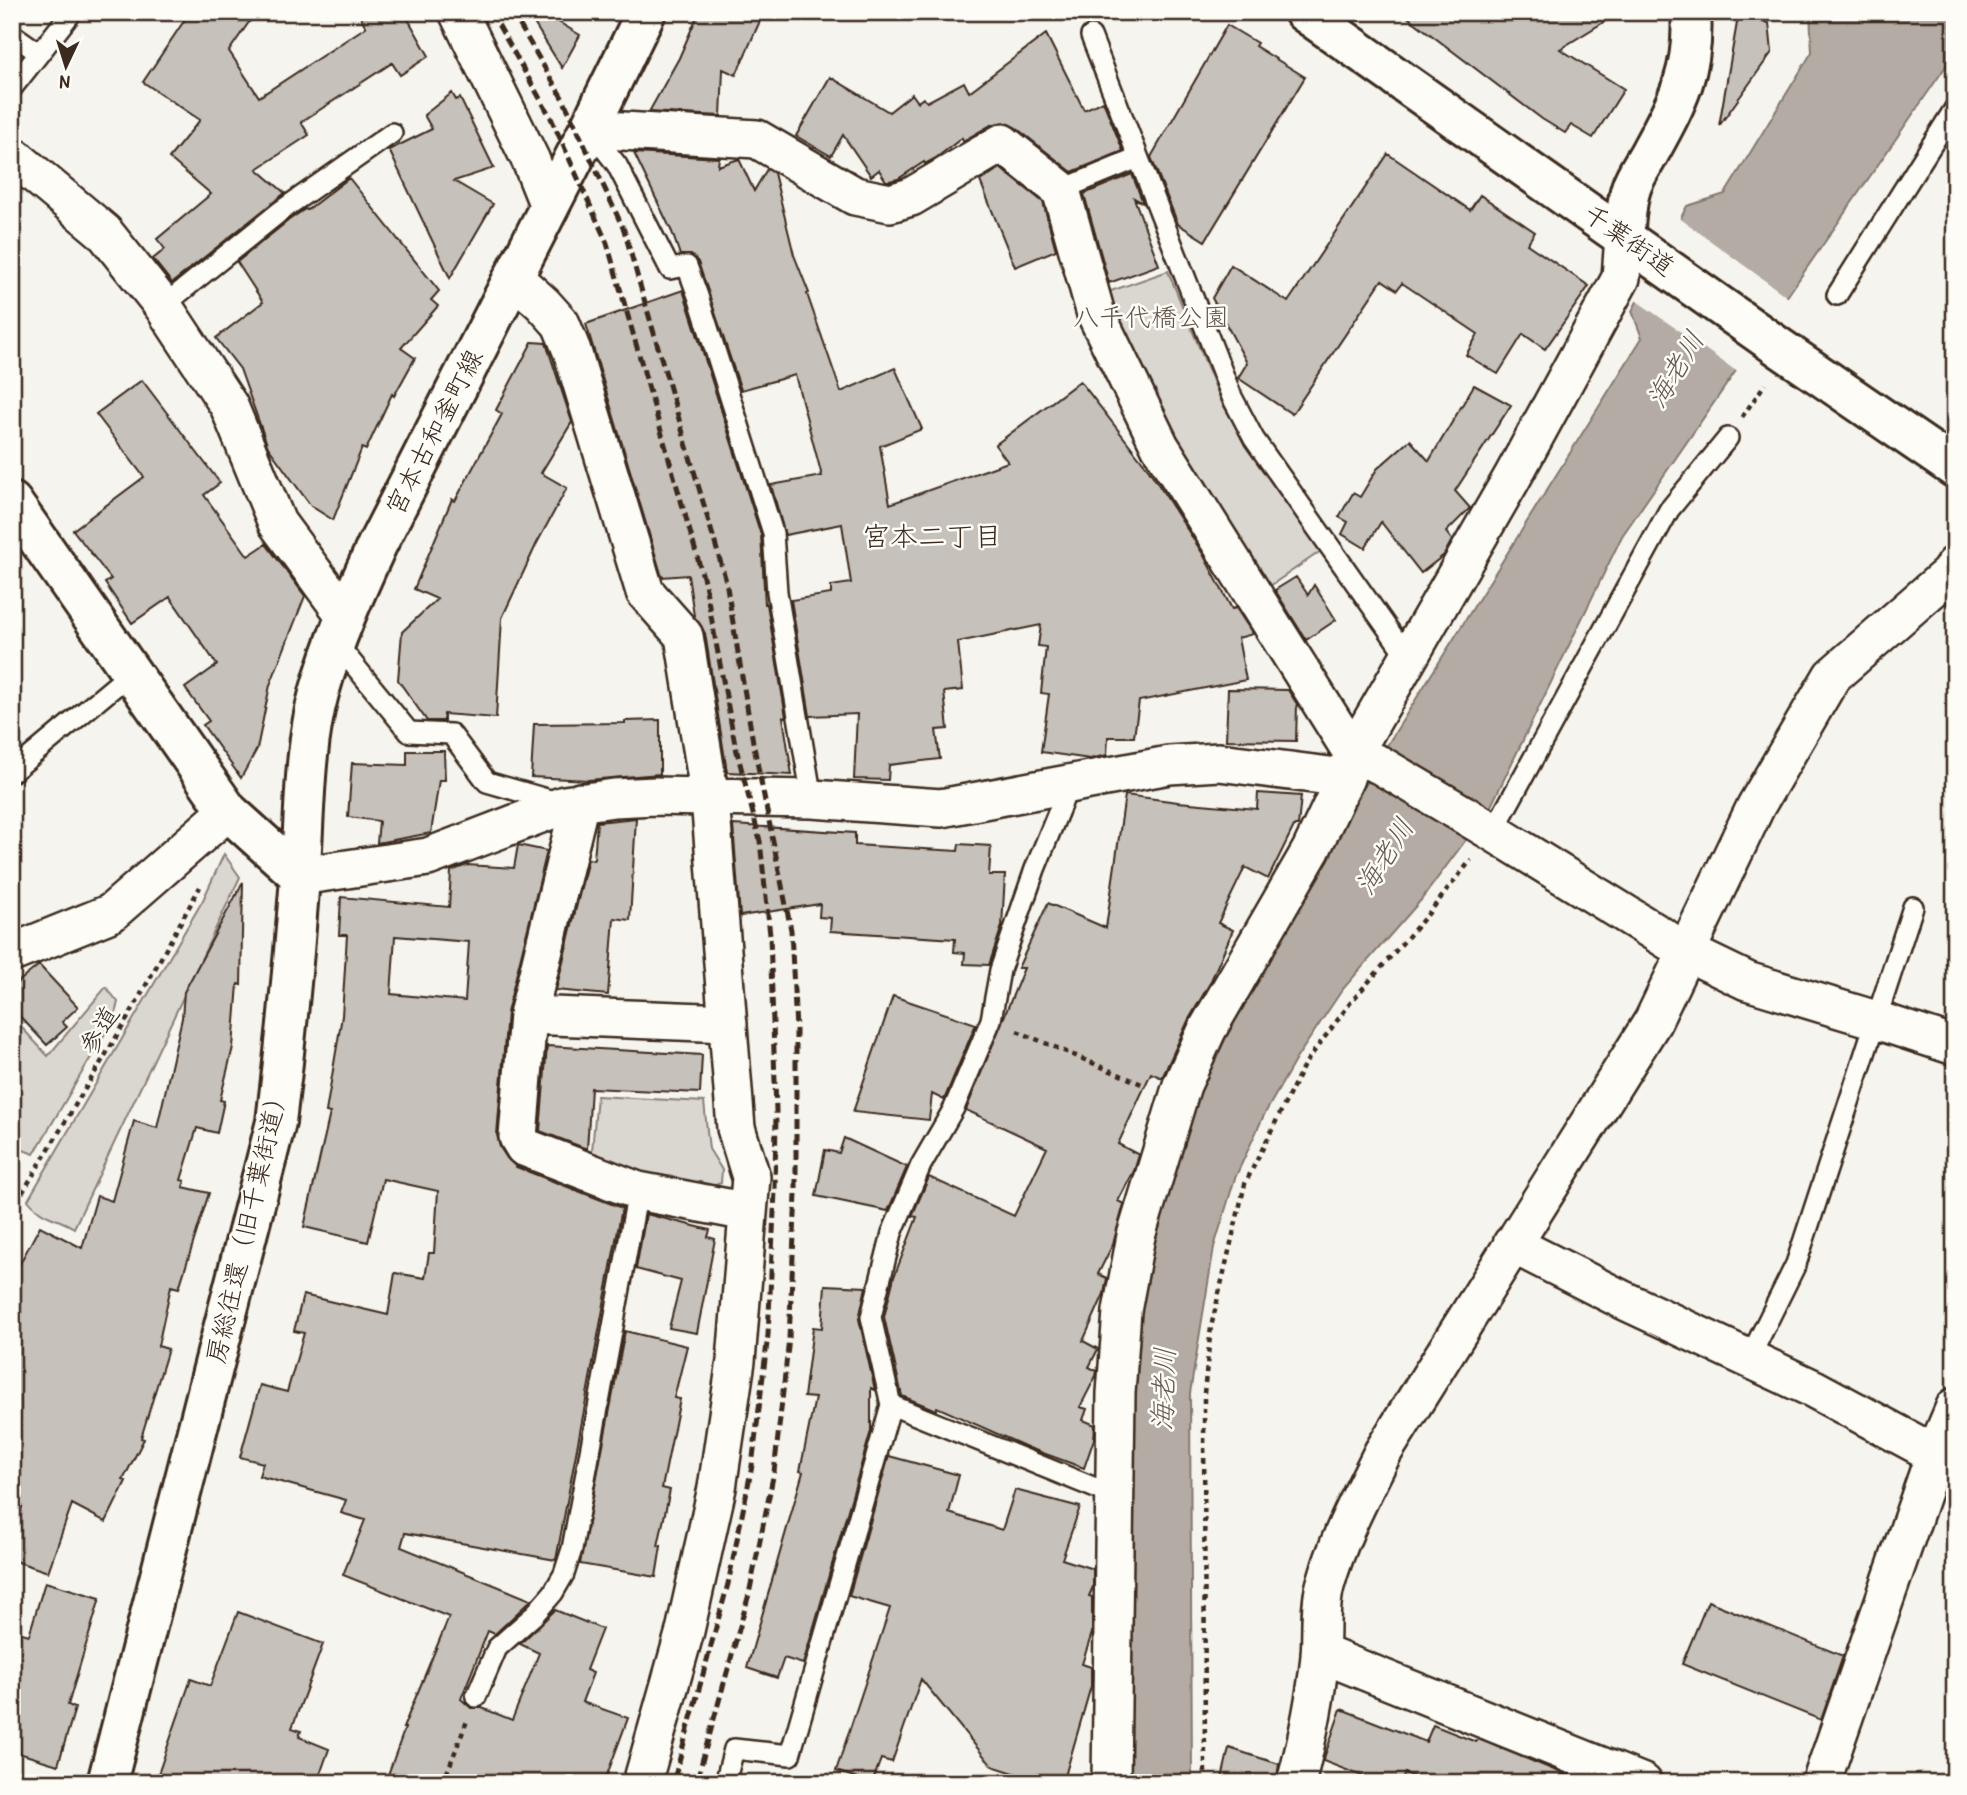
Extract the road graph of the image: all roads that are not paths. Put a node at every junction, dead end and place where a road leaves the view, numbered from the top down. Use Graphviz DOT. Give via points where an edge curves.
graph roads {
  1 [pos="72,12"];
  2 [pos="458,12"];
  3 [pos="646,12"];
  4 [pos="1304,12"];
  5 [pos="1691,12"];
  6 [pos="12,34"];
  7 [pos="1091,36"];
  8 [pos="39,53"];
  9 [pos="12,88"];
  10 [pos="1955,108"];
  11 [pos="589,129"];
  12 [pos="392,133"];
  13 [pos="12,155"];
  14 [pos="1138,158"];
  15 [pos="1061,190"];
  16 [pos="549,206"];
  17 [pos="1624,236"];
  18 [pos="513,277"];
  19 [pos="1837,295"];
  20 [pos="163,306"];
  21 [pos="1728,438"];
  22 [pos="1955,468"];
  23 [pos="12,502"];
  24 [pos="1955,565"];
  25 [pos="341,629"];
  26 [pos="1409,659"];
  27 [pos="132,672"];
  28 [pos="1359,766"];
  29 [pos="12,772"];
  30 [pos="1070,783"];
  31 [pos="710,798"];
  32 [pos="812,799"];
  33 [pos="572,803"];
  34 [pos="229,811"];
  35 [pos="1484,827"];
  36 [pos="300,876"];
  37 [pos="1913,907"];
  38 [pos="16,945"];
  39 [pos="1687,952"];
  40 [pos="528,1015"];
  41 [pos="1876,1020"];
  42 [pos="728,1023"];
  43 [pos="1955,1046"];
  44 [pos="638,1191"];
  45 [pos="748,1212"];
  46 [pos="1512,1244"];
  47 [pos="1749,1359"];
  48 [pos="891,1405"];
  49 [pos="1955,1407"];
  50 [pos="1935,1454"];
  51 [pos="1115,1496"];
  52 [pos="1320,1653"];
  53 [pos="476,1698"];
  54 [pos="107,1783"];
  55 [pos="642,1783"];
  56 [pos="725,1783"];
  57 [pos="1111,1783"];
  58 [pos="1296,1783"];
  59 [pos="1643,1783"];
  60 [pos="1821,1783"];
  1 -- 8 [label="lane"];
  2 -- 16 [label="street"];
  3 -- 11 [label="main road, 宮本古和釜町線"];
  4 -- 17 [label="main road, 千葉街道"];
  5 -- 17 [label="main road" via="1690,65 1665,125 1630,188"];
  6 -- 8 [label="lane"];
  7 -- 14 [label="lane"];
  8 -- 9 [label="lane"];
  10 -- 19 [label="lane"];
  11 -- 15 [label="street" via="757,139 855,196 891,203 911,197 1002,142"];
  11 -- 16 [label="main road, 宮本古和釜町線"];
  11 -- 32 [label="lane" via="617,165 670,269 687,266 698,296 773,533 777,592"];
  12 -- 20 [label="lane" via="282,210"];
  13 -- 20 [label="street" via="104,232"];
  14 -- 15 [label="lane"];
  14 -- 26 [label="lane" via="1227,385 1254,439"];
  15 -- 28 [label="street" via="1096,314 1160,446"];
  16 -- 18 [label="main road, 宮本古和釜町線"];
  17 -- 22 [label="main road, 千葉街道" via="1774,364"];
  17 -- 26 [label="street" via="1621,278"];
  18 -- 25 [label="main road, 宮本古和釜町線" via="377,545"];
  18 -- 31 [label="street" via="561,324 645,592 684,636"];
  20 -- 25 [label="street" via="229,406 277,523"];
  21 -- 35 [label="lane" via="1669,510"];
  23 -- 27 [label="main road"];
  24 -- 39 [label="street" via="1832,676 1756,806"];
  25 -- 33 [label="lane" via="409,732 451,734 487,782"];
  25 -- 36 [label="main road, 宮本古和釜町線" via="318,694 306,779"];
  26 -- 28 [label="street"];
  27 -- 29 [label="lane"];
  27 -- 34 [label="main road"];
  28 -- 30 [label="street" via="1219,762 1169,765"];
  28 -- 35 [label="street"];
  28 -- 51 [label="street" via="1207,1030 1177,1099 1136,1236 1122,1311"];
  30 -- 32 [label="street" via="941,808"];
  30 -- 48 [label="lane" via="1000,970 990,1020 954,1108 921,1165 892,1233 871,1317"];
  31 -- 32 [label="street"];
  31 -- 33 [label="street" via="655,796"];
  31 -- 42 [label="street"];
  33 -- 36 [label="street" via="428,857"];
  33 -- 40 [label="street"];
  34 -- 36 [label="main road"];
  34 -- 38 [label="street" via="111,913"];
  35 -- 39 [label="street"];
  36 -- 54 [label="main road, 房総往還（旧千葉街道）" via="276,1122"];
  37 -- 41 [label="lane"];
  39 -- 41 [label="street" via="1747,981"];
  39 -- 46 [label="street" via="1653,1021"];
  40 -- 42 [label="street"];
  40 -- 44 [label="street" via="518,1137 524,1147"];
  41 -- 43 [label="street"];
  41 -- 47 [label="lane" via="1796,1264"];
  42 -- 45 [label="street" via="736,1128 751,1177"];
  44 -- 45 [label="street"];
  44 -- 53 [label="lane" via="572,1549 554,1593 497,1648"];
  45 -- 55 [label="street" via="736,1361 718,1488 685,1631"];
  46 -- 47 [label="street"];
  46 -- 52 [label="street" via="1383,1452 1354,1511 1326,1584"];
  47 -- 50 [label="street"];
  48 -- 51 [label="lane"];
  48 -- 56 [label="lane" via="790,1755 734,1749"];
  49 -- 50 [label="street"];
  50 -- 60 [label="street"];
  51 -- 57 [label="street"];
  52 -- 58 [label="street" via="1311,1723"];
  52 -- 59 [label="street"];
}
